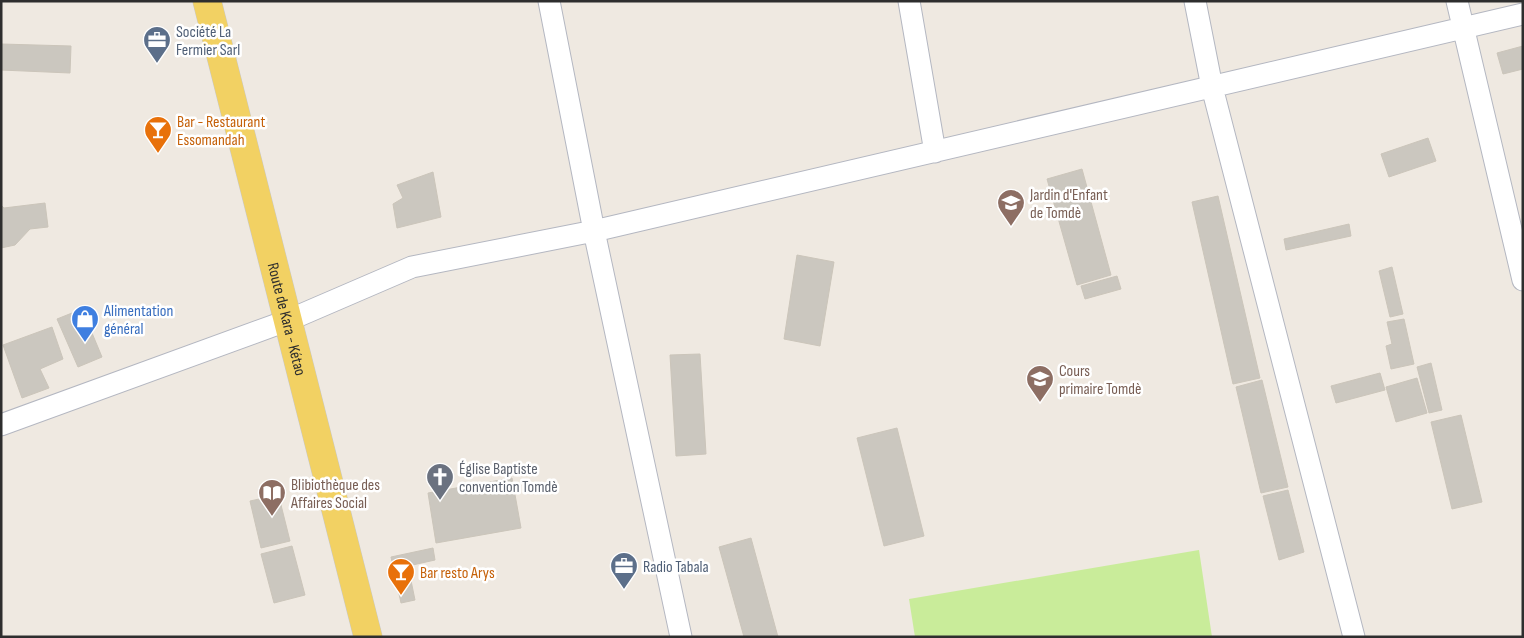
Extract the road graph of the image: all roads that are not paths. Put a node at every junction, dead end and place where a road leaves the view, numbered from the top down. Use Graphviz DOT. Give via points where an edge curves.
graph roads {
  1 [pos="207,1"];
  2 [pos="549,1"];
  3 [pos="909,1"];
  4 [pos="1194,1"];
  5 [pos="1457,1"];
  6 [pos="1523,14"];
  7 [pos="1465,29"];
  8 [pos="1212,86"];
  9 [pos="935,152"];
  10 [pos="594,231"];
  11 [pos="1523,280"];
  12 [pos="289,320"];
  13 [pos="1,425"];
  14 [pos="368,637"];
  15 [pos="681,637"];
  16 [pos="1354,637"];
  1 -- 12 [label="main road, Route de Kara - Kétao"];
  2 -- 10 [label="street"];
  3 -- 9 [label="street"];
  4 -- 8 [label="street"];
  5 -- 7 [label="street"];
  6 -- 7 [label="street"];
  7 -- 8 [label="street"];
  7 -- 11 [label="street"];
  8 -- 9 [label="street"];
  8 -- 16 [label="street"];
  9 -- 10 [label="street"];
  10 -- 12 [label="street" via="412,267"];
  10 -- 15 [label="street"];
  12 -- 13 [label="street"];
  12 -- 14 [label="main road, Route de Kara - Kétao"];
}
